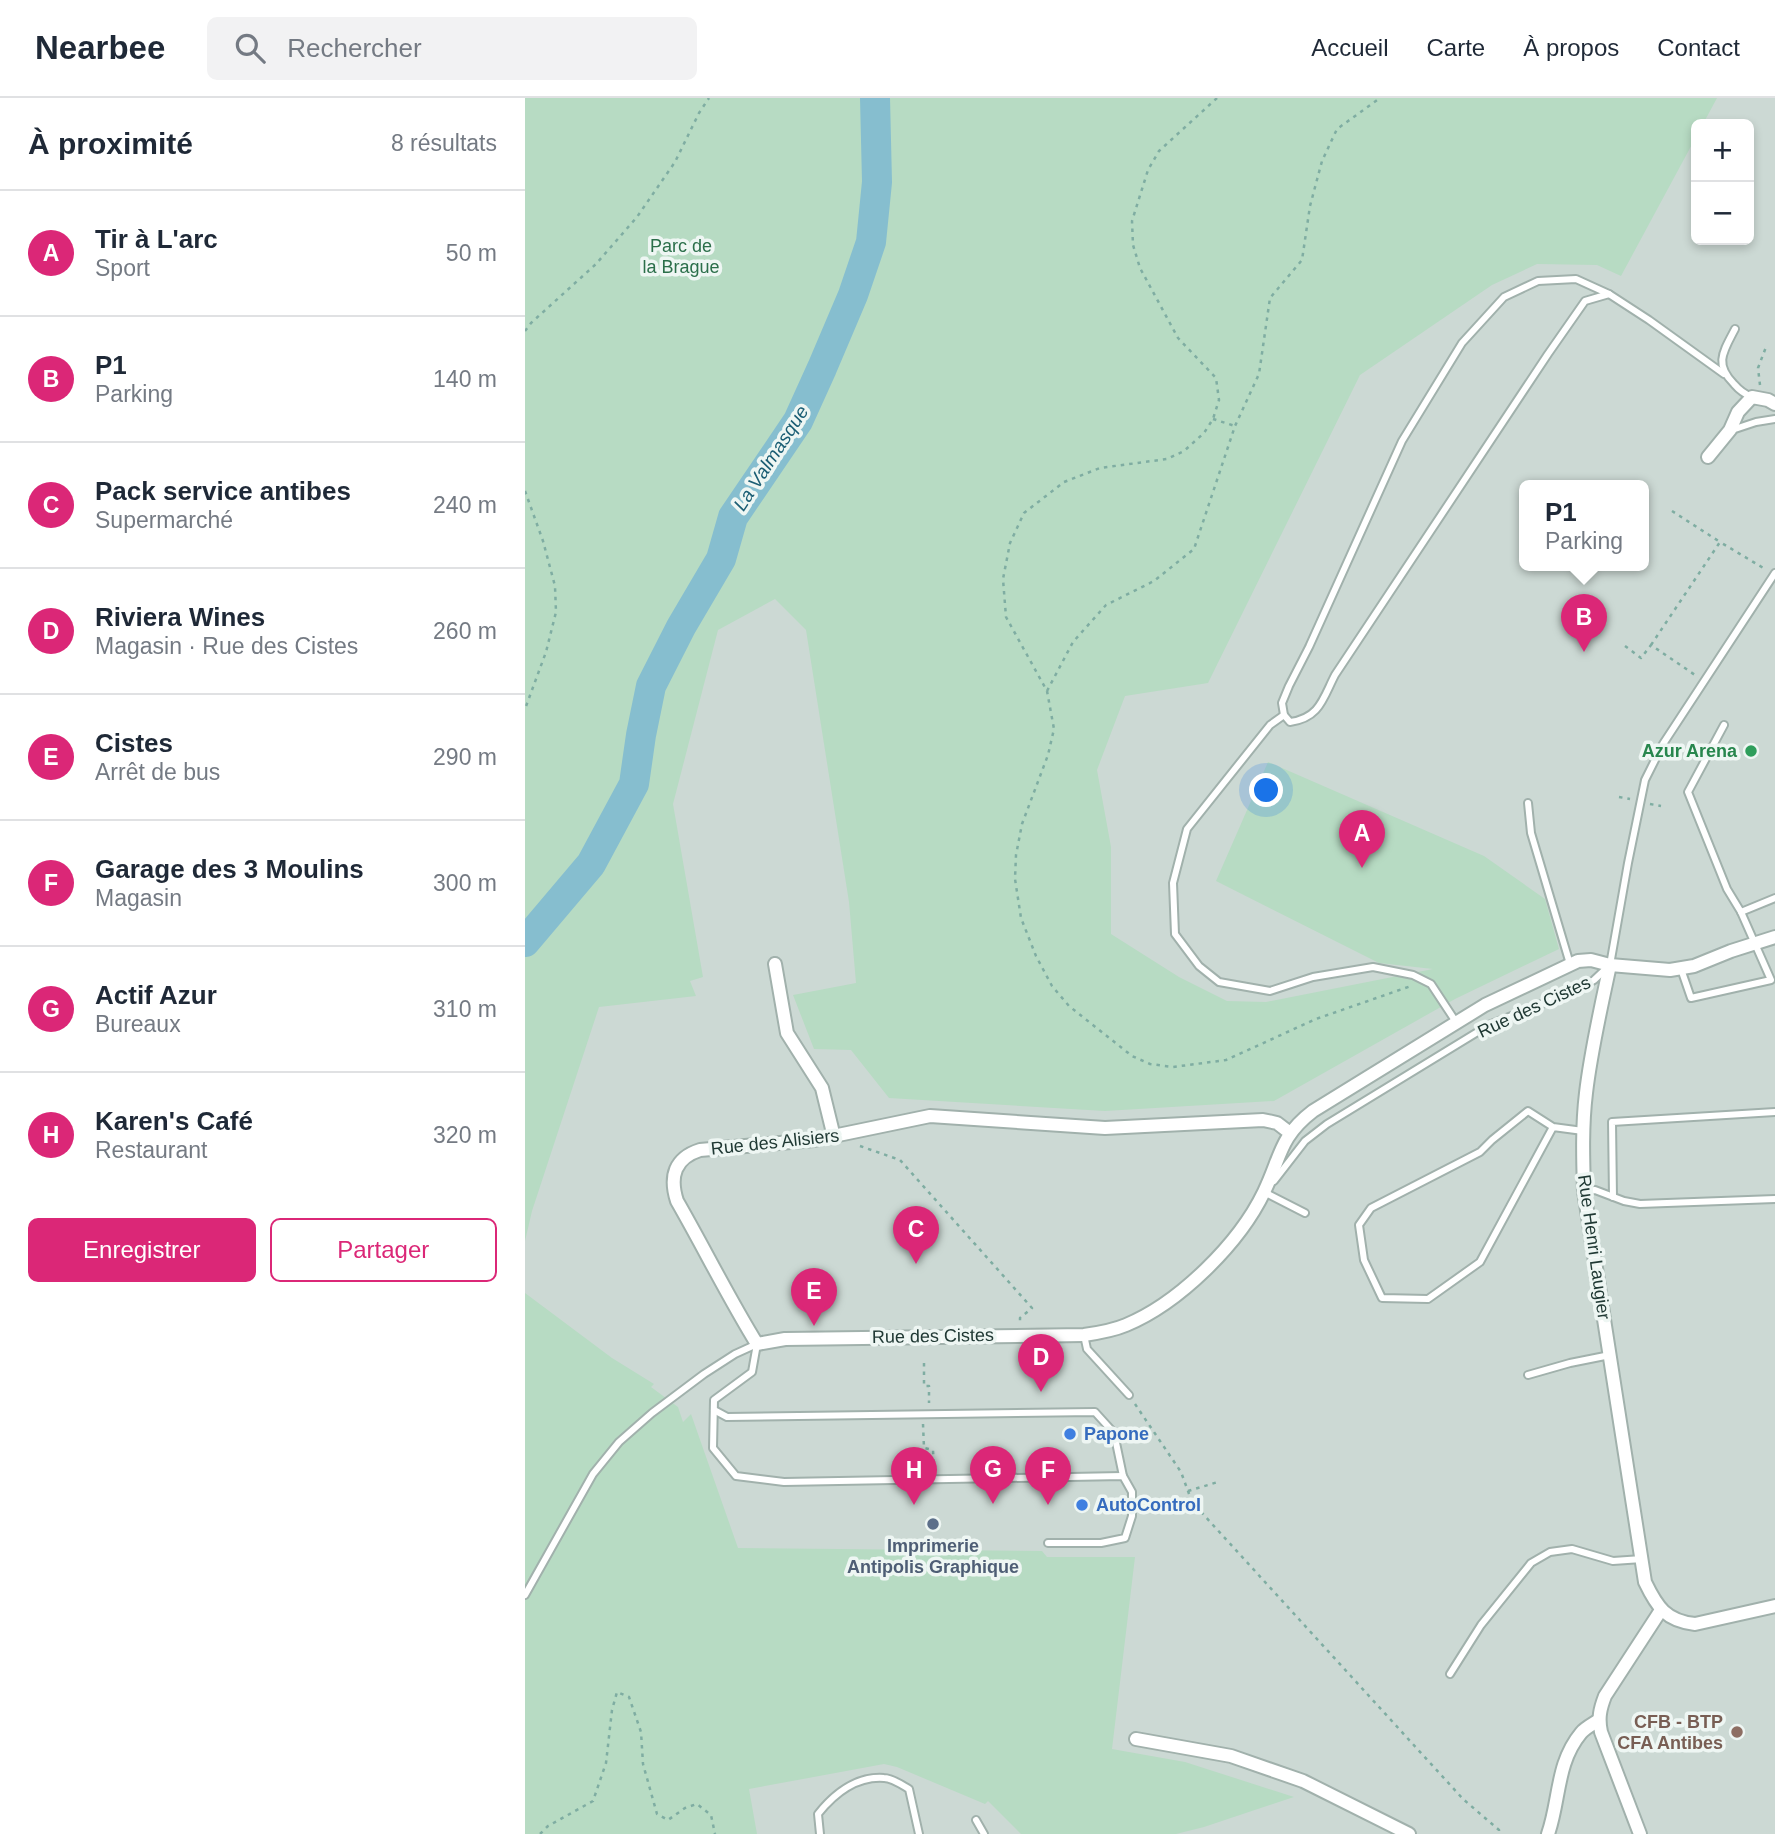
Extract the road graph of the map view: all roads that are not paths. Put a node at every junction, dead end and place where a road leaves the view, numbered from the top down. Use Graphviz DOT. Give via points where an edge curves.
graph roads {
  1 [pos="1609,294"];
  2 [pos="1735,329"];
  3 [pos="1724,374"];
  4 [pos="1752,397"];
  5 [pos="1772,402"];
  6 [pos="1775,419"];
  7 [pos="1730,430"];
  8 [pos="1708,457"];
  9 [pos="1775,573"];
  10 [pos="1284,715"];
  11 [pos="1724,725"];
  12 [pos="1528,803"];
  13 [pos="1775,898"];
  14 [pos="1741,912"];
  15 [pos="1775,937"];
  16 [pos="1754,944"];
  17 [pos="775,964"];
  18 [pos="1570,964"];
  19 [pos="1610,965"];
  20 [pos="1681,969"];
  21 [pos="1456,1022"];
  22 [pos="1775,1112"];
  23 [pos="1553,1128"];
  24 [pos="1583,1131"];
  25 [pos="1290,1133"];
  26 [pos="834,1137"];
  27 [pos="1584,1191"];
  28 [pos="1264,1193"];
  29 [pos="1613,1197"];
  30 [pos="1775,1199"];
  31 [pos="1305,1213"];
  32 [pos="1084,1335"];
  33 [pos="757,1343"];
  34 [pos="1609,1355"];
  35 [pos="1528,1375"];
  36 [pos="1129,1395"];
  37 [pos="714,1409"];
  38 [pos="1123,1476"];
  39 [pos="1048,1543"];
  40 [pos="1642,1559"];
  41 [pos="525,1595"];
  42 [pos="1775,1606"];
  43 [pos="1661,1610"];
  44 [pos="1450,1674"];
  45 [pos="1599,1720"];
  46 [pos="1136,1740"];
  47 [pos="976,1820"];
  48 [pos="820,1834"];
  49 [pos="919,1834"];
  50 [pos="983,1834"];
  51 [pos="1409,1834"];
  52 [pos="1548,1834"];
  53 [pos="1640,1834"];
  1 -- 3 [label="lane"];
  1 -- 10 [label="lane" via="1585,301 1335,675 1316,711 1290,722"];
  1 -- 10 [label="lane" via="1576,279 1538,281 1504,297 1462,343 1402,441 1289,686 1282,703"];
  2 -- 3 [label="lane" via="1721,362"];
  3 -- 4 [label="lane"];
  4 -- 5 [label="street"];
  4 -- 7 [label="street"];
  6 -- 7 [label="lane"];
  7 -- 8 [label="street"];
  9 -- 19 [label="lane" via="1663,744 1645,780"];
  10 -- 21 [label="lane" via="1270,725 1187,830 1173,883 1175,934 1199,966 1219,982 1270,991 1313,976 1373,967 1425,980"];
  11 -- 14 [label="lane" via="1688,792 1727,889"];
  12 -- 18 [label="lane" via="1531,832"];
  13 -- 14 [label="lane"];
  14 -- 16 [label="lane"];
  15 -- 16 [label="street"];
  16 -- 20 [label="street"];
  16 -- 20 [label="lane" via="1771,980 1691,998"];
  17 -- 26 [label="street" via="787,1033 822,1088"];
  18 -- 19 [label="street, Rue des Cistes" via="1591,960"];
  18 -- 21 [label="street, Rue des Cistes"];
  19 -- 20 [label="street"];
  19 -- 24 [label="street, Rue Henri Laugier"];
  19 -- 28 [label="lane, Rue des Cistes" via="1579,989 1489,1025 1327,1125 1305,1141"];
  21 -- 25 [label="street, Rue des Cistes" via="1314,1111"];
  22 -- 29 [label="lane" via="1612,1122"];
  23 -- 23 [label="lane" via="1480,1262 1428,1299 1382,1298 1364,1260 1359,1225 1371,1208 1480,1152 1528,1111"];
  23 -- 24 [label="lane"];
  24 -- 27 [label="street, Rue Henri Laugier"];
  25 -- 26 [label="street, Rue des Alisiers" via="1263,1120 1105,1128 930,1116"];
  25 -- 28 [label="street, Rue des Cistes"];
  26 -- 33 [label="street, Rue des Alisiers" via="700,1150 681,1159 675,1169 677,1201"];
  27 -- 29 [label="lane"];
  27 -- 34 [label="street, Rue Henri Laugier"];
  28 -- 31 [label="lane"];
  28 -- 32 [label="street, Rue des Cistes" via="1223,1253 1170,1299 1138,1320"];
  29 -- 30 [label="lane" via="1640,1204"];
  32 -- 33 [label="street, Rue des Cistes"];
  32 -- 36 [label="lane" via="1087,1349"];
  33 -- 37 [label="lane" via="752,1372 714,1400"];
  33 -- 41 [label="lane" via="704,1374 619,1442 593,1474"];
  34 -- 35 [label="lane"];
  34 -- 40 [label="street, Rue Henri Laugier"];
  37 -- 38 [label="lane" via="726,1417 1095,1412 1114,1433"];
  37 -- 38 [label="lane" via="713,1448 736,1476 784,1482"];
  38 -- 39 [label="lane" via="1132,1492 1132,1516 1125,1538"];
  40 -- 43 [label="street, Rue Henri Laugier" via="1645,1581"];
  40 -- 44 [label="lane" via="1613,1561 1572,1549 1550,1552 1531,1563 1481,1625"];
  42 -- 43 [label="street" via="1695,1624 1682,1623"];
  43 -- 45 [label="street" via="1605,1696"];
  45 -- 52 [label="street" via="1582,1731 1569,1750"];
  45 -- 53 [label="street"];
  46 -- 51 [label="street" via="1231,1756 1303,1781"];
  47 -- 50 [label="lane"];
  48 -- 49 [label="lane" via="818,1814 845,1787 886,1778 909,1789"];
}
